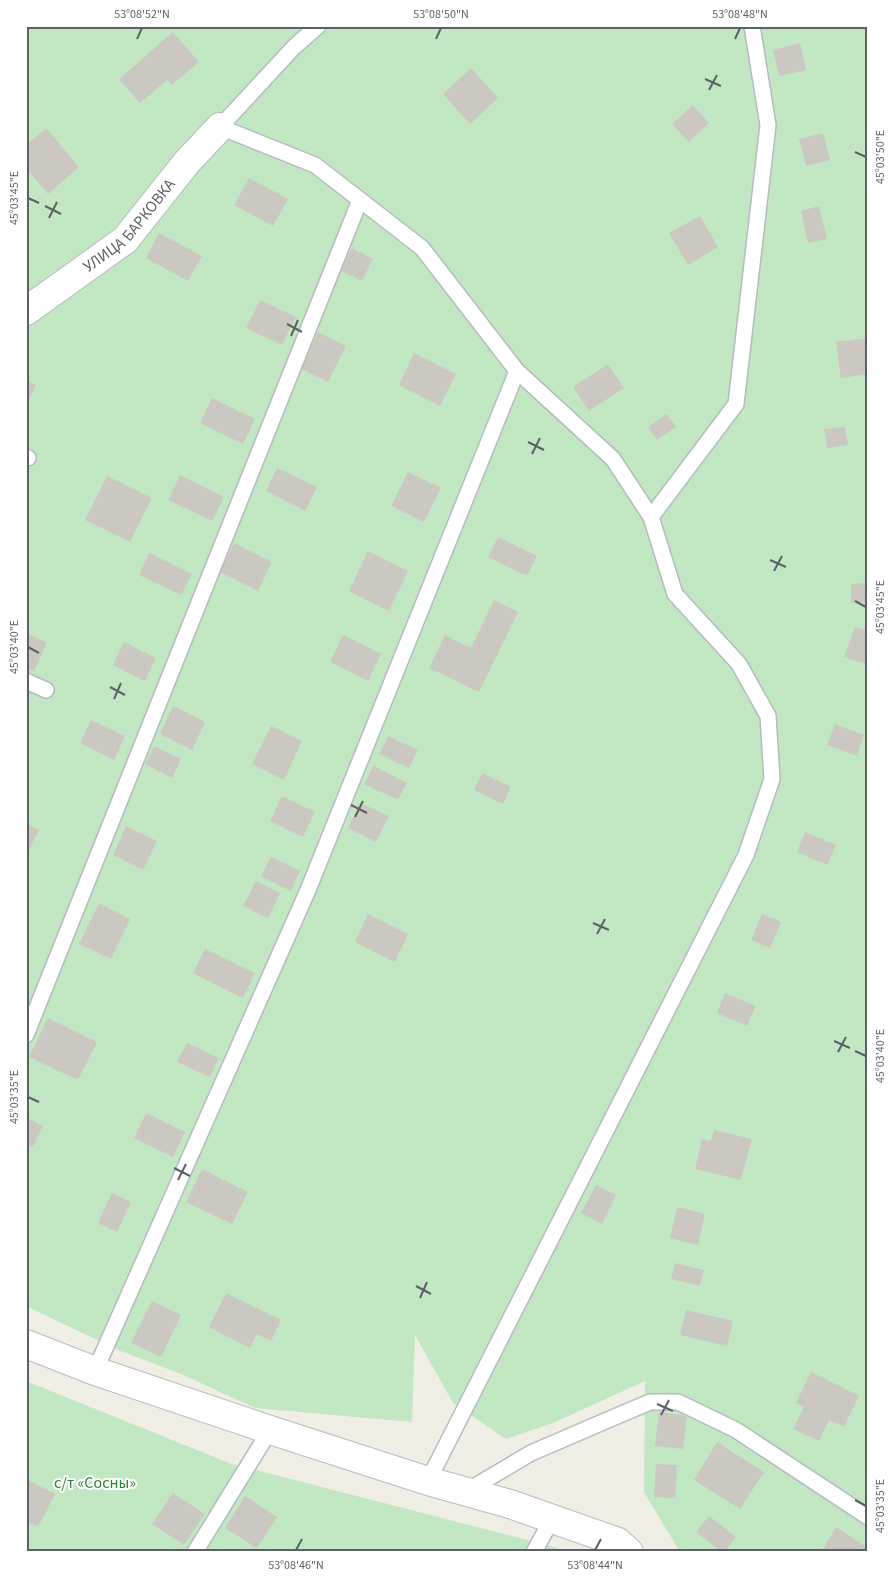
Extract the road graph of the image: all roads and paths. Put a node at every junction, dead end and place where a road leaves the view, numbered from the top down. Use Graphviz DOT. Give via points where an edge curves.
graph roads {
  1 [pos="318,26"];
  2 [pos="752,26"];
  3 [pos="220,127"];
  4 [pos="360,200"];
  5 [pos="26,311"];
  6 [pos="517,372"];
  7 [pos="650,517"];
  8 [pos="26,681"];
  9 [pos="46,690"];
  10 [pos="26,1035"];
  11 [pos="26,1344"];
  12 [pos="95,1371"];
  13 [pos="270,1430"];
  14 [pos="428,1481"];
  15 [pos="468,1491"];
  16 [pos="868,1518"];
  17 [pos="552,1519"];
  18 [pos="195,1552"];
  19 [pos="534,1552"];
  20 [pos="629,1552"];
  1 -- 3 [label="lane"];
  2 -- 7 [label="lane" via="768,126 736,404"];
  3 -- 4 [label="lane" via="315,166"];
  3 -- 5 [label="main road, УЛИЦА БАРКОВКА" via="187,162 125,240"];
  4 -- 6 [label="lane" via="422,248"];
  4 -- 10 [label="lane"];
  6 -- 7 [label="lane" via="613,459"];
  6 -- 12 [label="lane" via="308,890"];
  7 -- 14 [label="lane" via="675,594 739,664 768,716 772,779 746,855"];
  8 -- 9 [label="lane"];
  11 -- 12 [label="main road"];
  12 -- 13 [label="main road"];
  13 -- 14 [label="main road"];
  13 -- 18 [label="lane"];
  14 -- 15 [label="main road"];
  15 -- 16 [label="lane" via="531,1453 650,1402 678,1402 736,1430"];
  15 -- 17 [label="main road"];
  17 -- 19 [label="lane"];
  17 -- 20 [label="main road" via="618,1542"];
}
